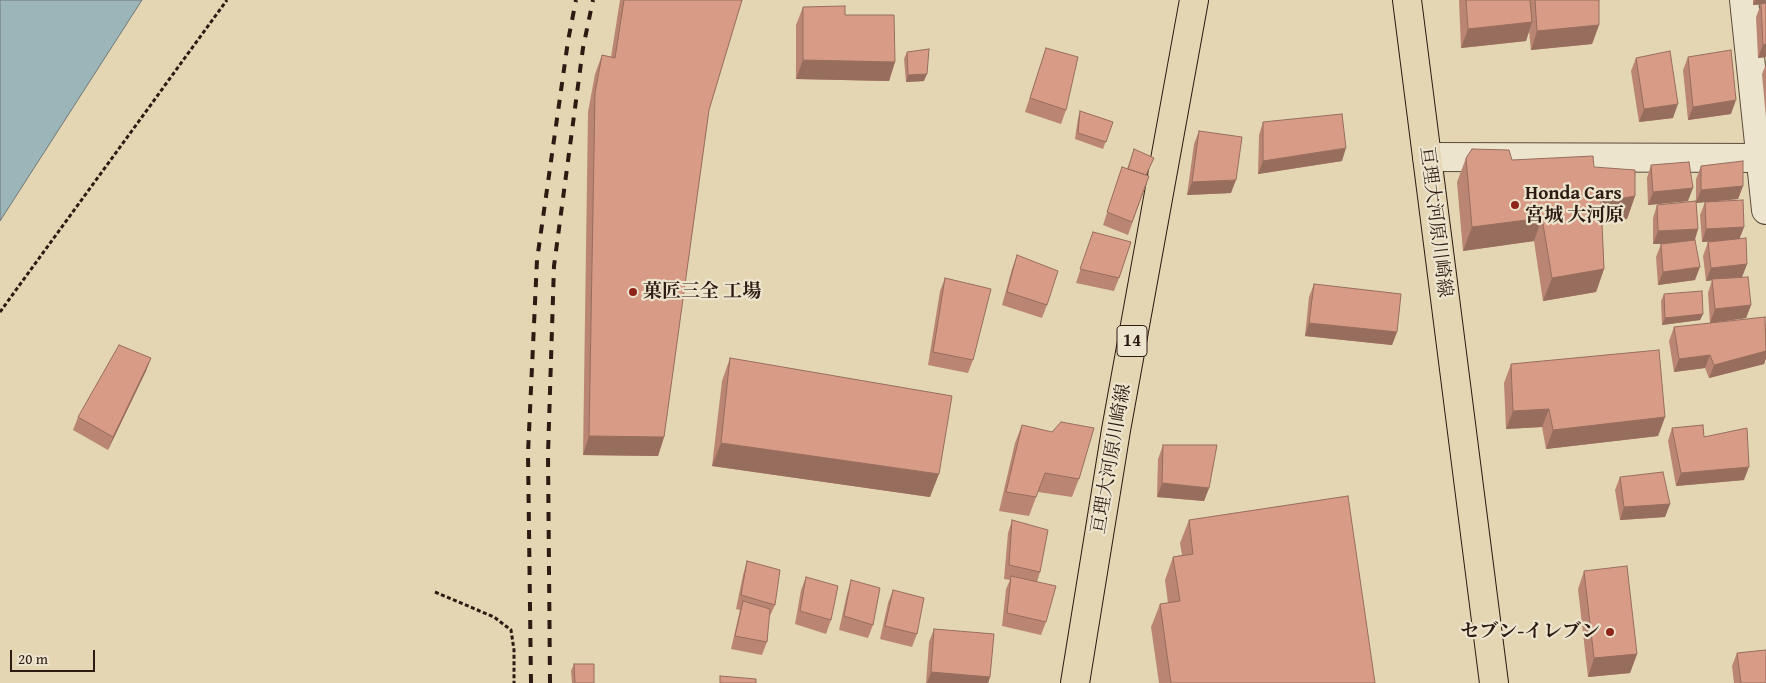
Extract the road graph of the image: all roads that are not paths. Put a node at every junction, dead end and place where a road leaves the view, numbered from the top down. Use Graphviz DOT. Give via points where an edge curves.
graph roads {
  1 [pos="1194,0"];
  2 [pos="1407,0"];
  3 [pos="1744,0"];
  4 [pos="1427,157"];
  5 [pos="1763,158"];
  6 [pos="1766,210"];
  7 [pos="1075,683"];
  8 [pos="1494,683"];
  1 -- 7 [label="main road, 亘理大河原川崎線 / 14" via="1116,430"];
  2 -- 4 [label="main road, 亘理大河原川崎線"];
  3 -- 5 [label="street"];
  4 -- 5 [label="street"];
  4 -- 8 [label="main road, 亘理大河原川崎線"];
  5 -- 6 [label="street"];
}
